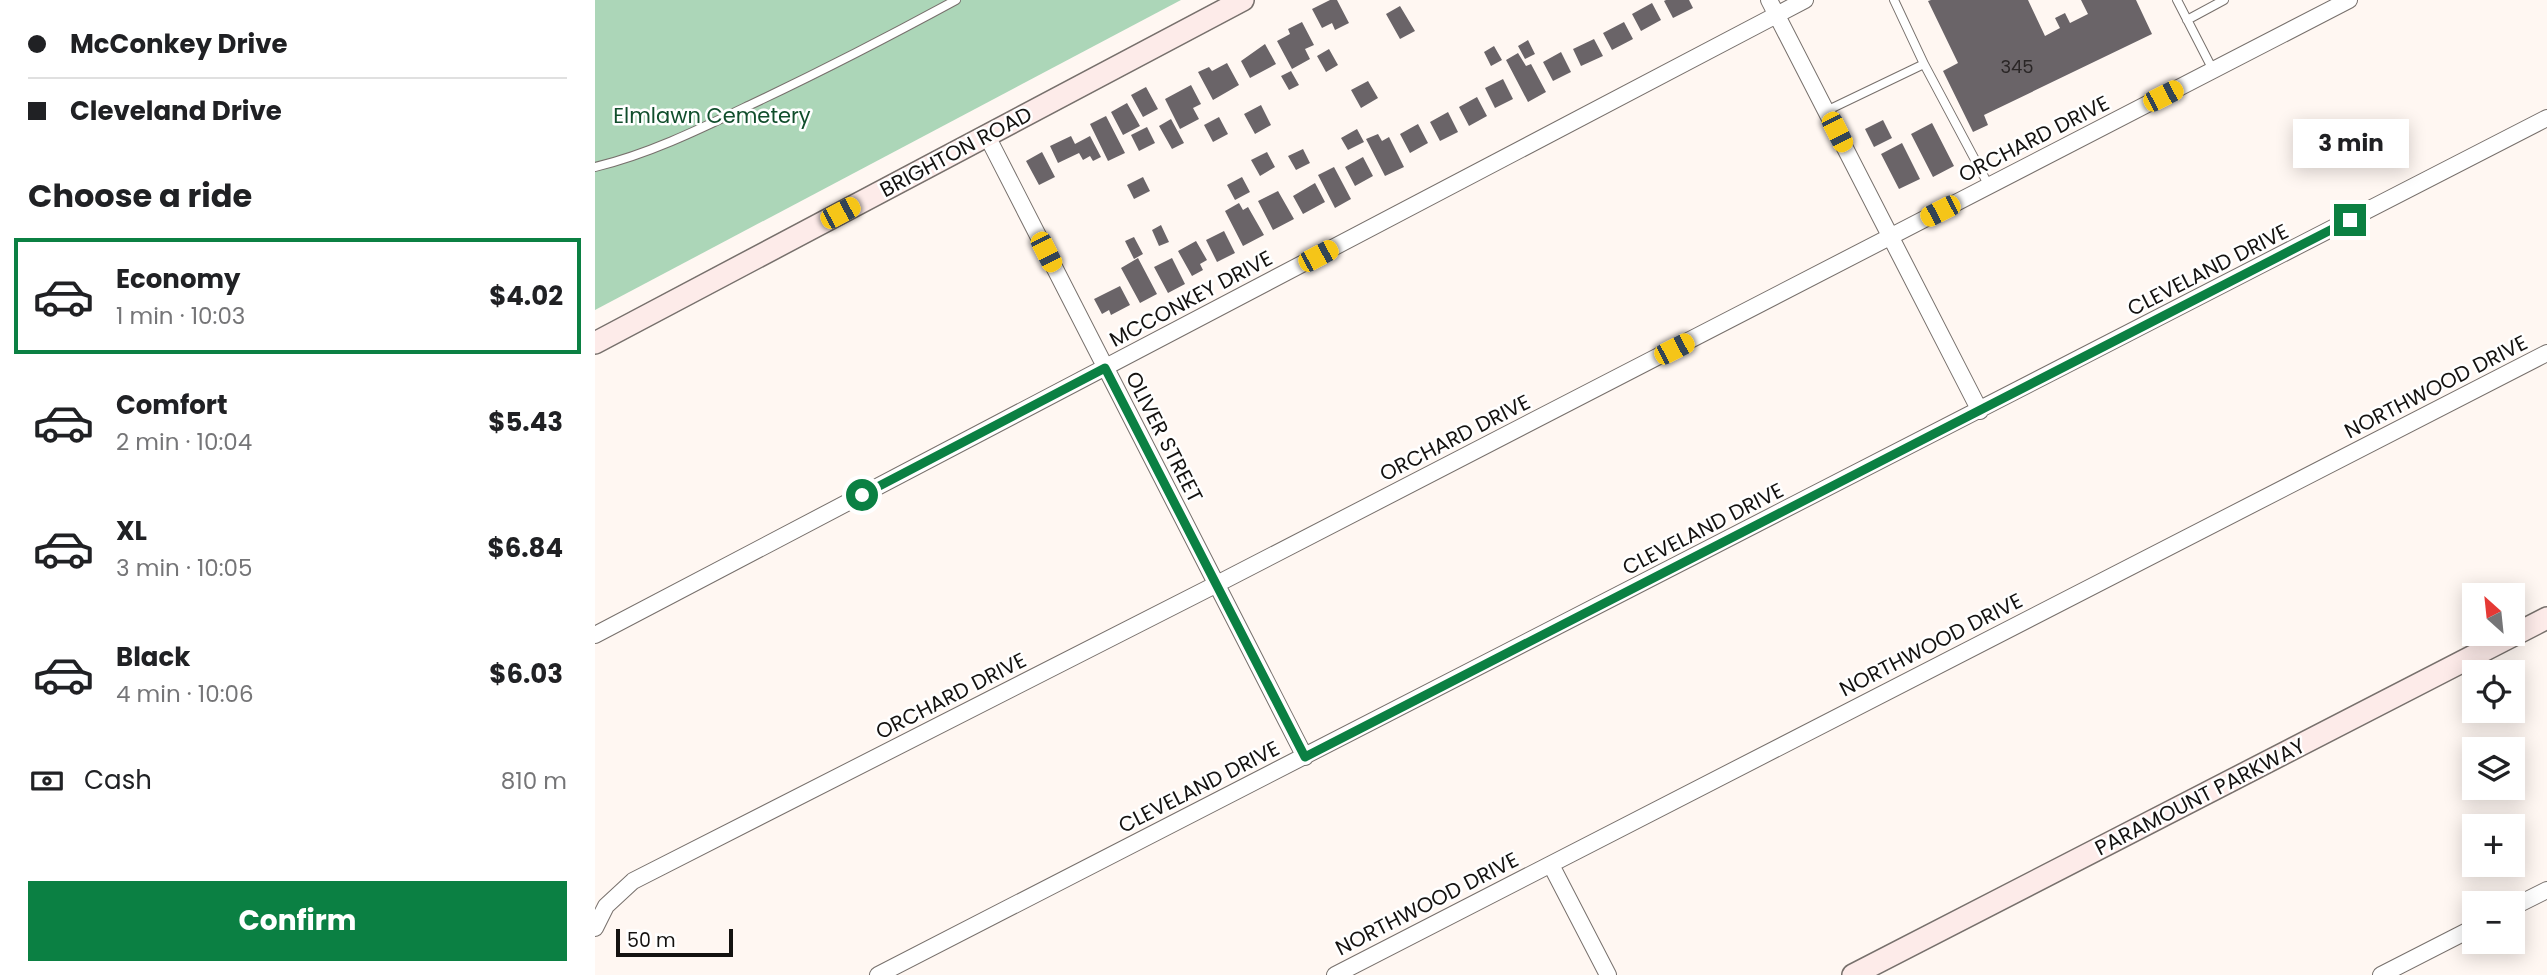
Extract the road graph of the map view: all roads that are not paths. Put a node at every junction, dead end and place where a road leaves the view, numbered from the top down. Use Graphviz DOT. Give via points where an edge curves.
graph roads {
  1 [pos="956,0"];
  2 [pos="1769,0"];
  3 [pos="1805,0"];
  4 [pos="1894,0"];
  5 [pos="2177,0"];
  6 [pos="2224,0"];
  7 [pos="2349,0"];
  8 [pos="1231,3"];
  9 [pos="1777,15"];
  10 [pos="2187,20"];
  11 [pos="1924,64"];
  12 [pos="2213,70"];
  13 [pos="1826,111"];
  14 [pos="2547,118"];
  15 [pos="986,136"];
  16 [pos="595,167"];
  17 [pos="1989,186"];
  18 [pos="1890,237"];
  19 [pos="595,343"];
  20 [pos="2547,354"];
  21 [pos="1105,368"];
  22 [pos="1980,411"];
  23 [pos="1216,584"];
  24 [pos="2547,618"];
  25 [pos="595,635"];
  26 [pos="1305,757"];
  27 [pos="1551,864"];
  28 [pos="2547,890"];
  29 [pos="2525,901"];
  30 [pos="595,928"];
  31 [pos="2462,934"];
  32 [pos="878,975"];
  33 [pos="1335,975"];
  34 [pos="1608,975"];
  35 [pos="1853,975"];
  36 [pos="2381,975"];
  1 -- 16 [label="lane" via="729,115"];
  2 -- 9 [label="street"];
  3 -- 9 [label="street, MCCONKEY DRIVE"];
  4 -- 11 [label="lane"];
  5 -- 10 [label="lane"];
  6 -- 10 [label="lane"];
  7 -- 12 [label="street, ORCHARD DRIVE"];
  8 -- 15 [label="street, BRIGHTON ROAD"];
  9 -- 13 [label="street"];
  9 -- 21 [label="street, MCCONKEY DRIVE"];
  10 -- 12 [label="lane"];
  11 -- 13 [label="lane"];
  11 -- 17 [label="lane"];
  12 -- 17 [label="street, ORCHARD DRIVE"];
  13 -- 18 [label="street"];
  14 -- 22 [label="street, CLEVELAND DRIVE"];
  15 -- 19 [label="street, BRIGHTON ROAD"];
  15 -- 21 [label="street, OLIVER STREET"];
  17 -- 18 [label="street, ORCHARD DRIVE"];
  18 -- 22 [label="street"];
  18 -- 23 [label="street, ORCHARD DRIVE"];
  20 -- 27 [label="street, NORTHWOOD DRIVE"];
  21 -- 23 [label="street, OLIVER STREET"];
  21 -- 25 [label="street, MCCONKEY DRIVE"];
  22 -- 26 [label="street, CLEVELAND DRIVE"];
  23 -- 26 [label="street, OLIVER STREET"];
  23 -- 30 [label="street, ORCHARD DRIVE" via="633,881 606,906"];
  24 -- 35 [label="street, PARAMOUNT PARKWAY"];
  26 -- 32 [label="street, CLEVELAND DRIVE"];
  27 -- 33 [label="street, NORTHWOOD DRIVE"];
  27 -- 34 [label="street"];
  28 -- 29 [label="street"];
  31 -- 36 [label="street"];
}
